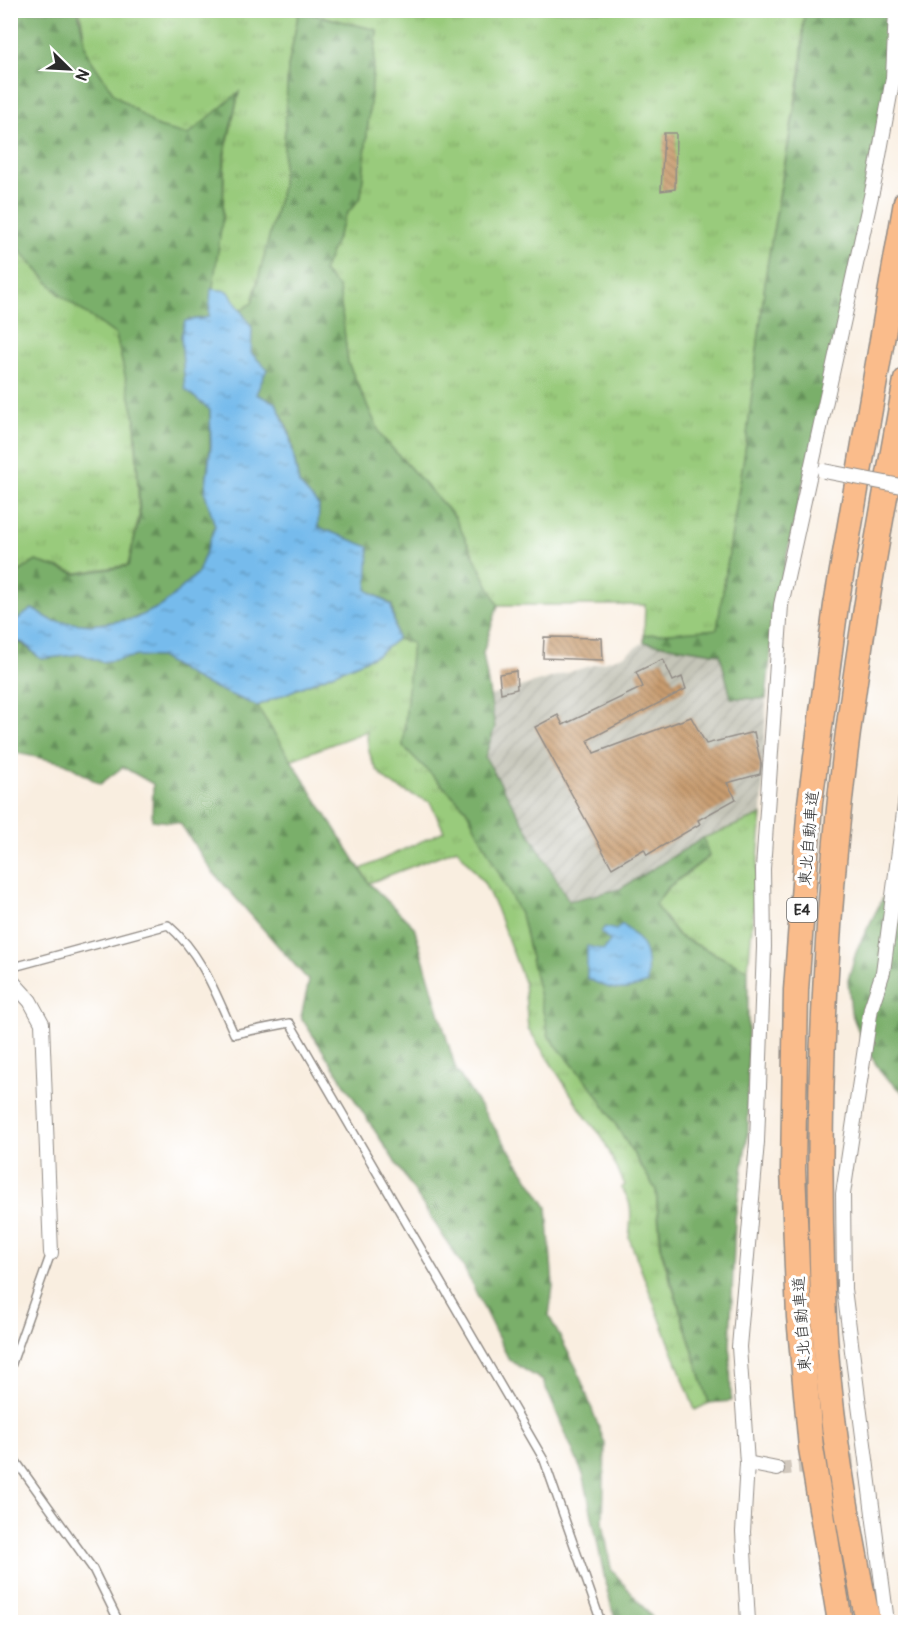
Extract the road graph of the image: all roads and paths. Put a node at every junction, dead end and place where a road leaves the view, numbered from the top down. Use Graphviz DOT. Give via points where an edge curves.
graph roads {
  1 [pos="896,10"];
  2 [pos="906,202"];
  3 [pos="906,380"];
  4 [pos="818,468"];
  5 [pos="906,487"];
  6 [pos="906,797"];
  7 [pos="10,968"];
  8 [pos="10,979"];
  9 [pos="51,1253"];
  10 [pos="10,1368"];
  11 [pos="10,1453"];
  12 [pos="747,1463"];
  13 [pos="777,1469"];
  14 [pos="119,1623"];
  15 [pos="601,1623"];
  16 [pos="748,1623"];
  17 [pos="840,1623"];
  18 [pos="868,1623"];
  19 [pos="887,1623"];
  1 -- 4 [label="street" via="893,78"];
  2 -- 17 [label="highway, 東北自動車道 / E4" via="836,606 810,803 796,990 793,1170 799,1317 811,1448"];
  3 -- 18 [label="highway, 東北自動車道 / E4" via="859,656 839,808 825,994 821,1170 824,1320 838,1447"];
  4 -- 5 [label="street, bridge"];
  4 -- 12 [label="street" via="802,502 781,605 772,703 763,868 757,1142 739,1347"];
  6 -- 19 [label="street" via="883,972 871,1008 843,1194 844,1289 862,1462"];
  7 -- 15 [label="lane" via="168,925 188,942 205,969 234,1034 290,1023 544,1460"];
  8 -- 9 [label="street" via="30,1001 42,1023"];
  9 -- 10 [label="lane"];
  11 -- 14 [label="lane" via="93,1569"];
  12 -- 13 [label="street"];
  12 -- 16 [label="street" via="743,1532"];
}
